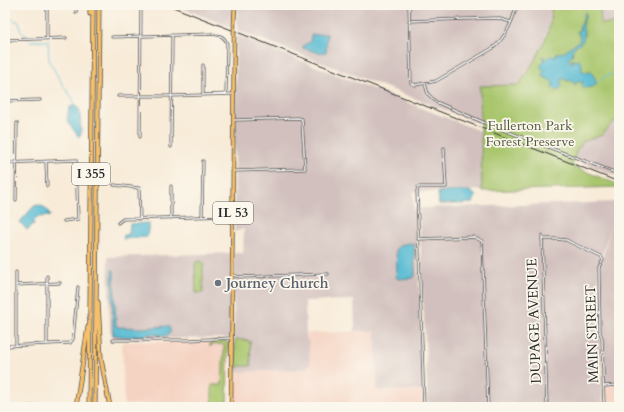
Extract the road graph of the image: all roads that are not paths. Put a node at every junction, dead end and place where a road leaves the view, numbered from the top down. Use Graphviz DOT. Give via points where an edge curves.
graph roads {
  1 [pos="47,5"];
  2 [pos="77,5"];
  3 [pos="91,5"];
  4 [pos="100,5"];
  5 [pos="141,5"];
  6 [pos="235,5"];
  7 [pos="409,5"];
  8 [pos="516,5"];
  9 [pos="76,12"];
  10 [pos="410,21"];
  11 [pos="512,22"];
  12 [pos="172,35"];
  13 [pos="141,36"];
  14 [pos="112,37"];
  15 [pos="66,38"];
  16 [pos="47,39"];
  17 [pos="5,40"];
  18 [pos="204,65"];
  19 [pos="425,84"];
  20 [pos="226,94"];
  21 [pos="234,94"];
  22 [pos="203,95"];
  23 [pos="118,96"];
  24 [pos="172,96"];
  25 [pos="140,97"];
  26 [pos="40,100"];
  27 [pos="5,101"];
  28 [pos="234,120"];
  29 [pos="17,123"];
  30 [pos="140,137"];
  31 [pos="171,147"];
  32 [pos="444,148"];
  33 [pos="203,161"];
  34 [pos="5,162"];
  35 [pos="16,162"];
  36 [pos="46,162"];
  37 [pos="233,171"];
  38 [pos="619,174"];
  39 [pos="114,185"];
  40 [pos="47,186"];
  41 [pos="170,186"];
  42 [pos="16,200"];
  43 [pos="233,216"];
  44 [pos="202,217"];
  45 [pos="171,218"];
  46 [pos="140,219"];
  47 [pos="64,221"];
  48 [pos="118,223"];
  49 [pos="542,235"];
  50 [pos="542,238"];
  51 [pos="418,239"];
  52 [pos="96,269"];
  53 [pos="16,272"];
  54 [pos="328,274"];
  55 [pos="232,275"];
  56 [pos="47,276"];
  57 [pos="60,283"];
  58 [pos="47,284"];
  59 [pos="16,285"];
  60 [pos="78,286"];
  61 [pos="90,306"];
  62 [pos="232,338"];
  63 [pos="113,340"];
  64 [pos="46,344"];
  65 [pos="16,345"];
  66 [pos="5,346"];
  67 [pos="619,385"];
  68 [pos="604,386"];
  69 [pos="67,405"];
  70 [pos="13,407"];
  71 [pos="76,407"];
  72 [pos="89,407"];
  73 [pos="95,407"];
  74 [pos="110,407"];
  75 [pos="231,407"];
  76 [pos="424,407"];
  77 [pos="488,407"];
  78 [pos="547,407"];
  79 [pos="604,407"];
  1 -- 16 [label="street"];
  2 -- 9 [label="street"];
  3 -- 61 [label="highway, I 355"];
  4 -- 52 [label="highway, I 355"];
  5 -- 13 [label="street"];
  6 -- 21 [label="main road, IL 53, bridge"];
  7 -- 10 [label="street"];
  8 -- 11 [label="street"];
  10 -- 11 [label="street" via="496,18"];
  10 -- 19 [label="street" via="411,83"];
  11 -- 19 [label="street" via="493,48 441,79"];
  12 -- 13 [label="street"];
  12 -- 20 [label="street" via="212,34 225,38"];
  12 -- 24 [label="street"];
  13 -- 14 [label="street"];
  13 -- 25 [label="street"];
  15 -- 16 [label="street"];
  16 -- 17 [label="street"];
  18 -- 22 [label="street"];
  19 -- 38 [label="street" via="428,94 436,102"];
  20 -- 21 [label="street"];
  20 -- 22 [label="street"];
  21 -- 28 [label="main road, IL 53"];
  22 -- 24 [label="street"];
  23 -- 25 [label="street"];
  24 -- 25 [label="street"];
  24 -- 31 [label="street"];
  25 -- 30 [label="street"];
  26 -- 27 [label="street"];
  28 -- 37 [label="main road, IL 53"];
  28 -- 37 [label="street" via="302,119 305,169"];
  29 -- 35 [label="street"];
  32 -- 51 [label="street" via="446,187 418,188 417,191"];
  33 -- 44 [label="street"];
  34 -- 35 [label="street"];
  35 -- 36 [label="street"];
  35 -- 42 [label="street"];
  36 -- 40 [label="street"];
  36 -- 47 [label="street" via="76,160 78,220"];
  37 -- 43 [label="main road, IL 53"];
  39 -- 46 [label="street" via="139,188"];
  41 -- 45 [label="street"];
  43 -- 44 [label="street"];
  43 -- 55 [label="main road, IL 53"];
  44 -- 45 [label="street"];
  45 -- 46 [label="street"];
  46 -- 48 [label="street" via="122,220"];
  49 -- 50 [label="street, DUPAGE AVENUE"];
  50 -- 68 [label="street, MAIN STREET" via="566,240 603,260 599,275"];
  50 -- 78 [label="street, DUPAGE AVENUE"];
  51 -- 76 [label="street"];
  51 -- 77 [label="street" via="474,237 482,241"];
  52 -- 73 [label="highway, I 355"];
  52 -- 74 [label="highway" via="101,359"];
  53 -- 59 [label="street"];
  54 -- 55 [label="street" via="240,277"];
  55 -- 62 [label="main road, IL 53"];
  56 -- 58 [label="street"];
  57 -- 58 [label="street"];
  58 -- 59 [label="street"];
  58 -- 64 [label="street"];
  59 -- 65 [label="street"];
  60 -- 64 [label="street" via="72,341"];
  61 -- 71 [label="highway"];
  61 -- 72 [label="highway, I 355"];
  62 -- 63 [label="street"];
  62 -- 75 [label="main road, IL 53"];
  64 -- 65 [label="street"];
  65 -- 66 [label="street"];
  67 -- 68 [label="street"];
  68 -- 79 [label="street, MAIN STREET"];
  69 -- 70 [label="street"];
}
